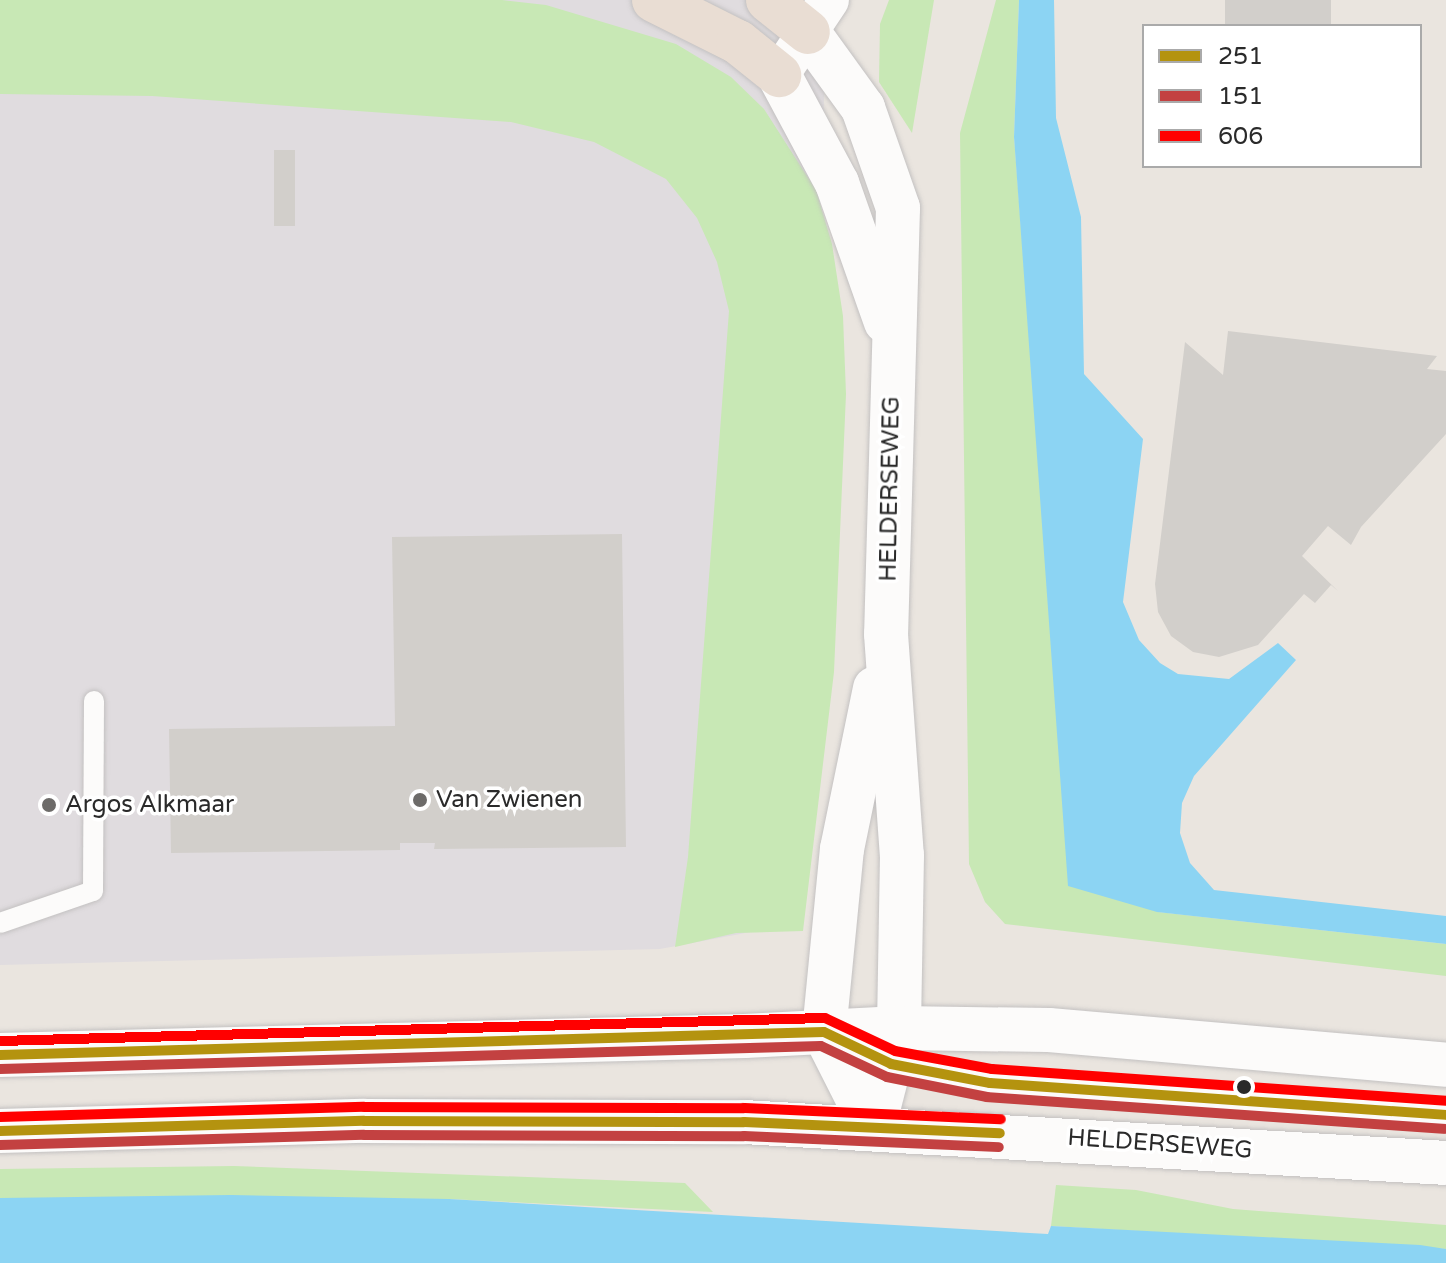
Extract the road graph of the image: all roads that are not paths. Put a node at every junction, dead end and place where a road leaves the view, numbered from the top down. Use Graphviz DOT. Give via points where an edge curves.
graph roads {
  1 [pos="654,0"];
  2 [pos="768,0"];
  3 [pos="818,16"];
  4 [pos="779,75"];
  5 [pos="892,343"];
  6 [pos="886,634"];
  7 [pos="94,701"];
  8 [pos="0,923"];
  9 [pos="824,1032"];
  10 [pos="895,1046"];
  11 [pos="0,1055"];
  12 [pos="1446,1065"];
  13 [pos="1446,1115"];
  14 [pos="873,1129"];
  15 [pos="0,1131"];
  16 [pos="1446,1163"];
  1 -- 4 [label="highway" via="738,42"];
  2 -- 3 [label="highway"];
  3 -- 4 [label="street"];
  3 -- 5 [label="main road, HELDERSEWEG" via="863,108 898,208"];
  4 -- 5 [label="main road, HELDERSEWEG" via="837,183"];
  5 -- 6 [label="main road, HELDERSEWEG"];
  6 -- 9 [label="main road, HELDERSEWEG" via="842,849"];
  6 -- 10 [label="main road, HELDERSEWEG" via="902,855"];
  7 -- 8 [label="lane" via="93,891"];
  9 -- 10 [label="main road, HELDERSEWEG"];
  9 -- 11 [label="main road, HELDERSEWEG"];
  9 -- 14 [label="main road"];
  10 -- 12 [label="main road, HELDERSEWEG" via="1049,1030"];
  10 -- 13 [label="lane, HELDERSEWEG" via="1050,1090"];
  10 -- 14 [label="main road, HELDERSEWEG"];
  14 -- 15 [label="main road, HELDERSEWEG" via="744,1122 364,1121"];
  14 -- 16 [label="main road, HELDERSEWEG"];
}
